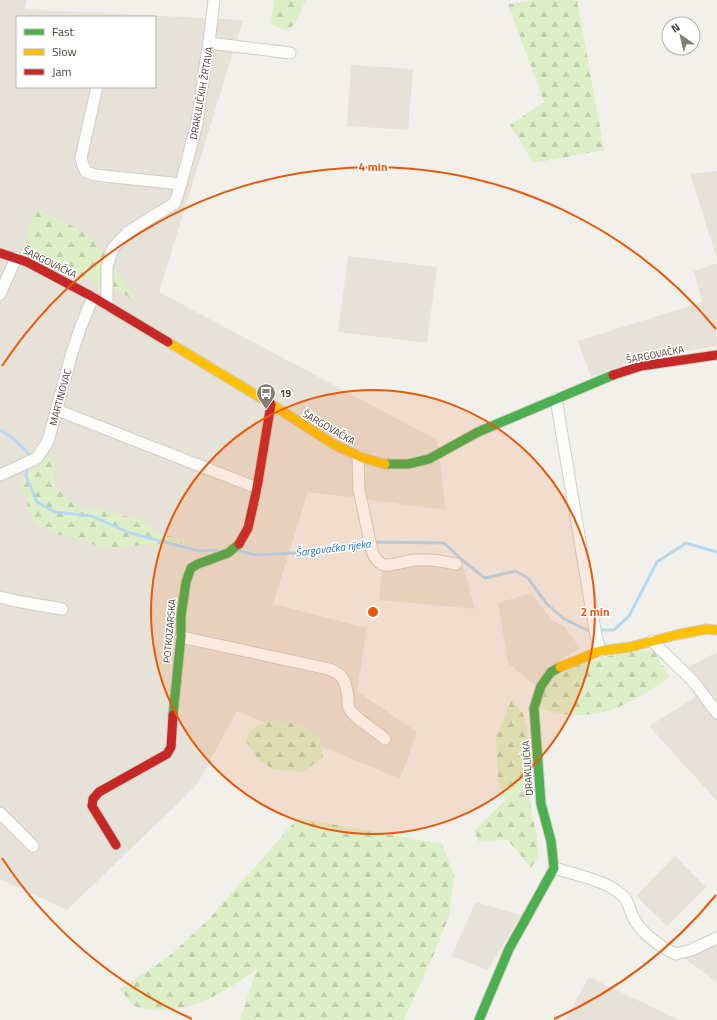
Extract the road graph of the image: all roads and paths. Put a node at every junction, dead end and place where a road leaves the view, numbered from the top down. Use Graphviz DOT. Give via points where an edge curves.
graph roads {
  1 [pos="214,0"];
  2 [pos="209,43"];
  3 [pos="290,53"];
  4 [pos="97,88"];
  5 [pos="181,184"];
  6 [pos="0,252"];
  7 [pos="16,258"];
  8 [pos="0,294"];
  9 [pos="93,297"];
  10 [pos="108,305"];
  11 [pos="717,354"];
  12 [pos="556,399"];
  13 [pos="271,404"];
  14 [pos="57,410"];
  15 [pos="358,456"];
  16 [pos="0,475"];
  17 [pos="257,488"];
  18 [pos="456,564"];
  19 [pos="0,597"];
  20 [pos="62,609"];
  21 [pos="717,630"];
  22 [pos="181,637"];
  23 [pos="652,641"];
  24 [pos="600,651"];
  25 [pos="717,713"];
  26 [pos="385,739"];
  27 [pos="0,813"];
  28 [pos="116,845"];
  29 [pos="33,846"];
  30 [pos="554,868"];
  31 [pos="717,938"];
  32 [pos="479,1020"];
  1 -- 2 [label="street, DRAKULIĆKIH ŽRTAVA"];
  2 -- 3 [label="street"];
  2 -- 5 [label="street, DRAKULIĆKIH ŽRTAVA" via="197,122"];
  4 -- 5 [label="street" via="81,158 86,172"];
  5 -- 10 [label="street, DRAKULIĆKIH ŽRTAVA" via="175,203 128,232 113,248 107,266"];
  6 -- 7 [label="street, ŠARGOVAČKA"];
  7 -- 8 [label="street"];
  7 -- 9 [label="street, ŠARGOVAČKA"];
  9 -- 10 [label="street, ŠARGOVAČKA"];
  9 -- 14 [label="street, MARTINOVAC" via="71,356"];
  10 -- 13 [label="street, ŠARGOVAČKA"];
  11 -- 12 [label="street, ŠARGOVAČKA" via="641,366"];
  12 -- 15 [label="street, ŠARGOVAČKA" via="478,432 429,459 408,464 386,464"];
  12 -- 24 [label="street"];
  13 -- 15 [label="street, ŠARGOVAČKA" via="333,444"];
  13 -- 17 [label="street, POTKOZARSKA"];
  14 -- 16 [label="street, MARTINOVAC" via="48,442 37,458"];
  14 -- 17 [label="street"];
  15 -- 18 [label="street" via="359,490 372,551 379,563 384,565 434,560"];
  17 -- 22 [label="street, POTKOZARSKA" via="248,528 240,544 228,553 191,568 181,616"];
  19 -- 20 [label="street"];
  21 -- 23 [label="street, DRAKULIĆKA" via="706,629"];
  22 -- 26 [label="street" via="339,673 344,681 348,706"];
  22 -- 28 [label="street, POTKOZARSKA" via="171,748 167,754 99,792 93,799 92,806"];
  23 -- 24 [label="street, DRAKULIĆKA"];
  23 -- 25 [label="street" via="693,681"];
  24 -- 30 [label="street, DRAKULIĆKA" via="551,672 541,686 534,708 541,804 551,841"];
  27 -- 29 [label="street"];
  30 -- 31 [label="street" via="604,884 618,892 628,902 636,923 671,952 683,953"];
  30 -- 32 [label="street" via="509,949"];
}
